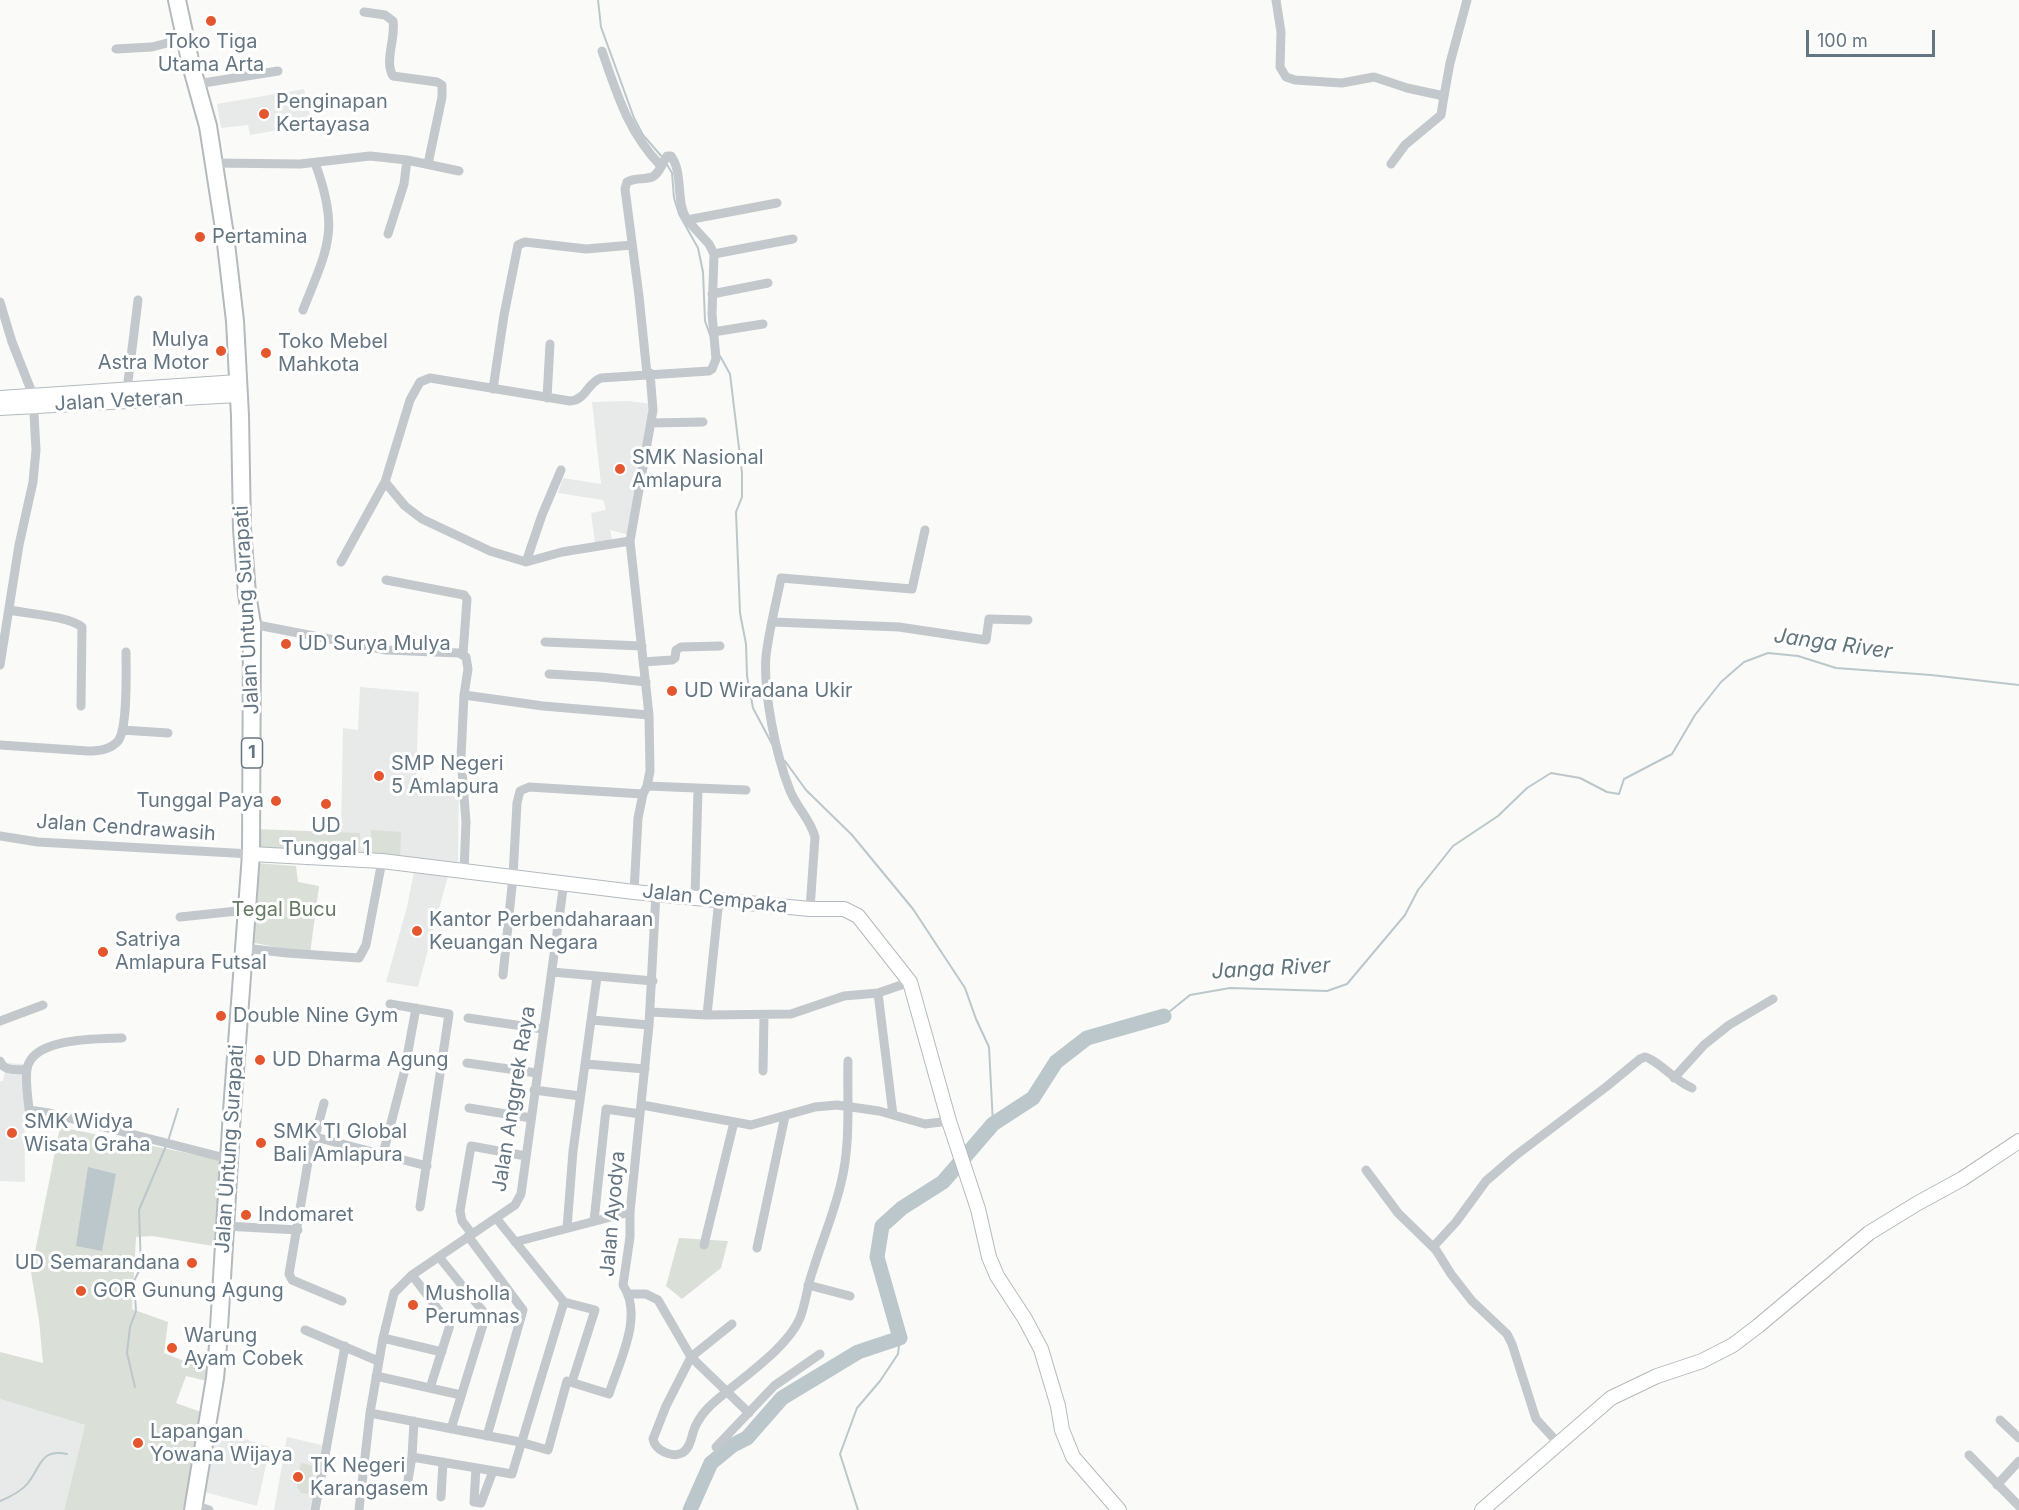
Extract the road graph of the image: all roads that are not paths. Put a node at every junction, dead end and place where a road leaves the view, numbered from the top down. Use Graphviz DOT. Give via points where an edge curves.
graph roads {
  1 [pos="177,0"];
  2 [pos="1276,0"];
  3 [pos="1467,0"];
  4 [pos="364,12"];
  5 [pos="186,38"];
  6 [pos="116,49"];
  7 [pos="602,51"];
  8 [pos="278,71"];
  9 [pos="197,84"];
  10 [pos="1444,96"];
  11 [pos="406,160"];
  12 [pos="664,162"];
  13 [pos="213,163"];
  14 [pos="315,163"];
  15 [pos="428,164"];
  16 [pos="1391,164"];
  17 [pos="459,171"];
  18 [pos="777,203"];
  19 [pos="687,220"];
  20 [pos="387,234"];
  21 [pos="793,240"];
  22 [pos="632,245"];
  23 [pos="714,254"];
  24 [pos="768,284"];
  25 [pos="712,294"];
  26 [pos="138,300"];
  27 [pos="0,302"];
  28 [pos="303,310"];
  29 [pos="763,324"];
  30 [pos="713,332"];
  31 [pos="550,344"];
  32 [pos="648,374"];
  33 [pos="238,388"];
  34 [pos="493,389"];
  35 [pos="128,390"];
  36 [pos="0,398"];
  37 [pos="547,398"];
  38 [pos="33,400"];
  39 [pos="0,408"];
  40 [pos="704,422"];
  41 [pos="651,423"];
  42 [pos="561,470"];
  43 [pos="386,482"];
  44 [pos="926,530"];
  45 [pos="630,542"];
  46 [pos="341,562"];
  47 [pos="526,562"];
  48 [pos="386,580"];
  49 [pos="10,610"];
  50 [pos="1028,620"];
  51 [pos="773,622"];
  52 [pos="252,624"];
  53 [pos="545,642"];
  54 [pos="642,646"];
  55 [pos="720,646"];
  56 [pos="126,652"];
  57 [pos="463,654"];
  58 [pos="643,662"];
  59 [pos="0,665"];
  60 [pos="549,674"];
  61 [pos="646,681"];
  62 [pos="464,695"];
  63 [pos="81,706"];
  64 [pos="649,715"];
  65 [pos="122,730"];
  66 [pos="168,733"];
  67 [pos="0,745"];
  68 [pos="698,789"];
  69 [pos="645,790"];
  70 [pos="746,790"];
  71 [pos="0,836"];
  72 [pos="251,854"];
  73 [pos="382,861"];
  74 [pos="464,871"];
  75 [pos="513,876"];
  76 [pos="564,882"];
  77 [pos="634,892"];
  78 [pos="656,893"];
  79 [pos="695,897"];
  80 [pos="719,899"];
  81 [pos="810,909"];
  82 [pos="247,910"];
  83 [pos="180,917"];
  84 [pos="244,948"];
  85 [pos="552,972"];
  86 [pos="503,975"];
  87 [pos="597,977"];
  88 [pos="653,981"];
  89 [pos="910,982"];
  90 [pos="878,993"];
  91 [pos="1773,999"];
  92 [pos="390,1004"];
  93 [pos="43,1005"];
  94 [pos="416,1008"];
  95 [pos="650,1012"];
  96 [pos="707,1015"];
  97 [pos="764,1015"];
  98 [pos="468,1018"];
  99 [pos="592,1020"];
  100 [pos="0,1022"];
  101 [pos="650,1025"];
  102 [pos="543,1029"];
  103 [pos="122,1038"];
  104 [pos="0,1061"];
  105 [pos="849,1061"];
  106 [pos="467,1063"];
  107 [pos="586,1064"];
  108 [pos="645,1069"];
  109 [pos="26,1070"];
  110 [pos="764,1071"];
  111 [pos="537,1073"];
  112 [pos="1674,1078"];
  113 [pos="1692,1088"];
  114 [pos="534,1090"];
  115 [pos="580,1096"];
  116 [pos="324,1102"];
  117 [pos="847,1106"];
  118 [pos="469,1108"];
  119 [pos="641,1110"];
  120 [pos="893,1115"];
  121 [pos="785,1116"];
  122 [pos="531,1118"];
  123 [pos="734,1122"];
  124 [pos="952,1128"];
  125 [pos="315,1137"];
  126 [pos="2019,1141"];
  127 [pos="383,1154"];
  128 [pos="526,1156"];
  129 [pos="229,1159"];
  130 [pos="427,1166"];
  131 [pos="1366,1170"];
  132 [pos="420,1207"];
  133 [pos="630,1212"];
  134 [pos="496,1218"];
  135 [pos="594,1221"];
  136 [pos="225,1226"];
  137 [pos="567,1228"];
  138 [pos="298,1230"];
  139 [pos="470,1235"];
  140 [pos="515,1242"];
  141 [pos="704,1245"];
  142 [pos="1433,1247"];
  143 [pos="757,1248"];
  144 [pos="439,1257"];
  145 [pos="412,1275"];
  146 [pos="808,1285"];
  147 [pos="629,1294"];
  148 [pos="850,1296"];
  149 [pos="342,1301"];
  150 [pos="564,1302"];
  151 [pos="732,1324"];
  152 [pos="305,1330"];
  153 [pos="383,1338"];
  154 [pos="345,1346"];
  155 [pos="442,1352"];
  156 [pos="820,1354"];
  157 [pos="691,1357"];
  158 [pos="378,1361"];
  159 [pos="376,1376"];
  160 [pos="572,1382"];
  161 [pos="430,1388"];
  162 [pos="728,1392"];
  163 [pos="461,1395"];
  164 [pos="370,1413"];
  165 [pos="749,1413"];
  166 [pos="2001,1420"];
  167 [pos="414,1421"];
  168 [pos="451,1429"];
  169 [pos="487,1436"];
  170 [pos="2019,1438"];
  171 [pos="520,1442"];
  172 [pos="1559,1444"];
  173 [pos="716,1447"];
  174 [pos="1969,1455"];
  175 [pos="412,1457"];
  176 [pos="2019,1461"];
  177 [pos="443,1462"];
  178 [pos="476,1468"];
  179 [pos="494,1471"];
  180 [pos="1997,1485"];
  181 [pos="407,1486"];
  182 [pos="441,1497"];
  183 [pos="2019,1506"];
  184 [pos="198,1508"];
  185 [pos="315,1510"];
  186 [pos="359,1510"];
  187 [pos="1119,1510"];
  188 [pos="1482,1510"];
  1 -- 5 [label="highway, Jalan Untung Surapati / 1"];
  2 -- 10 [label="street" via="1281,32 1280,67 1286,77 1342,83 1374,77"];
  3 -- 10 [label="street"];
  4 -- 15 [label="street" via="386,15 393,21 389,63 393,75 442,85"];
  5 -- 6 [label="street" via="152,47"];
  5 -- 9 [label="highway, Jalan Untung Surapati / 1"];
  7 -- 12 [label="street" via="626,118 640,141"];
  8 -- 9 [label="street"];
  9 -- 13 [label="highway, Jalan Untung Surapati / 1"];
  10 -- 16 [label="street" via="1441,115 1405,145"];
  11 -- 14 [label="street" via="370,156"];
  11 -- 15 [label="street"];
  11 -- 20 [label="street" via="404,184"];
  12 -- 19 [label="street" via="672,157 676,165"];
  12 -- 22 [label="street" via="655,175 633,178 625,185"];
  13 -- 14 [label="street"];
  13 -- 33 [label="highway, Jalan Untung Surapati / 1" via="231,279"];
  14 -- 28 [label="street" via="325,191 330,230 327,250"];
  15 -- 17 [label="street"];
  18 -- 19 [label="street"];
  19 -- 23 [label="street"];
  21 -- 23 [label="street"];
  22 -- 32 [label="street"];
  22 -- 34 [label="street" via="586,249 525,242 518,245"];
  23 -- 25 [label="street"];
  24 -- 25 [label="street"];
  25 -- 30 [label="street"];
  26 -- 35 [label="street"];
  27 -- 38 [label="street"];
  29 -- 30 [label="street"];
  30 -- 32 [label="street" via="716,355 712,369"];
  31 -- 37 [label="street"];
  32 -- 37 [label="street" via="594,380 578,400"];
  32 -- 41 [label="street" via="654,405"];
  33 -- 35 [label="street, Jalan Veteran"];
  33 -- 38 [label="street, Jalan Veteran"];
  33 -- 52 [label="highway, Jalan Untung Surapati / 1" via="242,529"];
  34 -- 37 [label="street"];
  34 -- 43 [label="street" via="430,378 420,382 410,400"];
  35 -- 38 [label="street, Jalan Veteran"];
  36 -- 38 [label="street, Jalan Veteran"];
  38 -- 39 [label="street, Jalan Veteran"];
  38 -- 49 [label="street" via="33,482"];
  40 -- 41 [label="street"];
  41 -- 45 [label="street"];
  42 -- 47 [label="street"];
  43 -- 46 [label="street"];
  43 -- 47 [label="street" via="405,506 422,519 490,551"];
  44 -- 51 [label="street" via="912,590 781,578"];
  45 -- 47 [label="street" via="562,552"];
  45 -- 54 [label="street"];
  48 -- 57 [label="street" via="464,595 467,599"];
  49 -- 59 [label="street"];
  49 -- 63 [label="street" via="82,627"];
  50 -- 51 [label="street" via="989,619 986,640 899,627"];
  51 -- 81 [label="street" via="766,659 778,751 789,790 815,837"];
  52 -- 57 [label="street" via="386,650"];
  52 -- 72 [label="highway, Jalan Untung Surapati / 1"];
  53 -- 54 [label="street"];
  54 -- 58 [label="street"];
  55 -- 58 [label="street" via="681,647 672,660"];
  56 -- 65 [label="street"];
  57 -- 62 [label="street" via="468,661"];
  58 -- 61 [label="street"];
  60 -- 61 [label="street"];
  61 -- 64 [label="street"];
  62 -- 64 [label="street"];
  62 -- 74 [label="street"];
  64 -- 69 [label="street" via="650,771"];
  65 -- 66 [label="street"];
  65 -- 67 [label="street" via="117,742 101,751"];
  68 -- 69 [label="street"];
  68 -- 70 [label="street"];
  68 -- 79 [label="street"];
  69 -- 75 [label="street" via="524,788 518,795"];
  69 -- 77 [label="street" via="638,818"];
  71 -- 72 [label="street, Jalan Cendrawasih" via="38,842"];
  72 -- 73 [label="street, Jalan Cempaka"];
  72 -- 82 [label="highway, Jalan Untung Surapati / 1"];
  73 -- 74 [label="street, Jalan Cempaka"];
  73 -- 84 [label="street" via="366,945 359,958"];
  74 -- 75 [label="street, Jalan Cempaka"];
  75 -- 76 [label="street, Jalan Cempaka"];
  75 -- 86 [label="street"];
  76 -- 77 [label="street, Jalan Cempaka"];
  76 -- 85 [label="street, Jalan Anggrek Raya"];
  77 -- 78 [label="street, Jalan Cempaka"];
  78 -- 79 [label="street, Jalan Cempaka"];
  78 -- 88 [label="street, Jalan Ayodya"];
  79 -- 80 [label="street, Jalan Cempaka"];
  80 -- 81 [label="street, Jalan Cempaka"];
  80 -- 96 [label="street"];
  81 -- 89 [label="street, Jalan Cempaka" via="844,909 858,916"];
  82 -- 83 [label="street"];
  82 -- 84 [label="highway, Jalan Untung Surapati / 1"];
  84 -- 129 [label="highway, Jalan Untung Surapati / 1"];
  85 -- 87 [label="street"];
  85 -- 102 [label="street, Jalan Anggrek Raya"];
  87 -- 88 [label="street"];
  87 -- 99 [label="street"];
  88 -- 95 [label="street, Jalan Ayodya"];
  89 -- 90 [label="street"];
  89 -- 124 [label="street, Jalan Cempaka"];
  90 -- 97 [label="street" via="844,996 791,1014"];
  90 -- 120 [label="street"];
  91 -- 112 [label="street" via="1704,1045"];
  92 -- 94 [label="street"];
  93 -- 100 [label="street"];
  94 -- 127 [label="street"];
  94 -- 130 [label="street" via="449,1014"];
  95 -- 96 [label="street"];
  95 -- 101 [label="street, Jalan Ayodya"];
  96 -- 97 [label="street"];
  97 -- 110 [label="street"];
  98 -- 102 [label="street"];
  99 -- 101 [label="street"];
  99 -- 107 [label="street"];
  101 -- 108 [label="street, Jalan Ayodya"];
  102 -- 111 [label="street, Jalan Anggrek Raya"];
  103 -- 109 [label="street" via="53,1045 36,1053"];
  104 -- 109 [label="street" via="7,1069"];
  105 -- 117 [label="street"];
  106 -- 111 [label="street"];
  107 -- 108 [label="street"];
  107 -- 115 [label="street"];
  108 -- 119 [label="street, Jalan Ayodya"];
  109 -- 129 [label="street" via="29,1110"];
  111 -- 114 [label="street, Jalan Anggrek Raya"];
  112 -- 113 [label="street"];
  112 -- 142 [label="street" via="1649,1059 1640,1059 1486,1181"];
  114 -- 115 [label="street"];
  114 -- 122 [label="street, Jalan Anggrek Raya"];
  115 -- 137 [label="street"];
  116 -- 125 [label="street"];
  117 -- 120 [label="street"];
  117 -- 121 [label="street" via="815,1107"];
  117 -- 146 [label="street" via="842,1183"];
  118 -- 122 [label="street"];
  119 -- 123 [label="street"];
  119 -- 133 [label="street, Jalan Ayodya"];
  119 -- 135 [label="street" via="606,1109"];
  120 -- 124 [label="street"];
  121 -- 123 [label="street" via="751,1125"];
  121 -- 143 [label="street"];
  122 -- 128 [label="street, Jalan Anggrek Raya"];
  123 -- 141 [label="street"];
  124 -- 187 [label="street, Jalan Cempaka" via="989,1257 1041,1349 1073,1457"];
  125 -- 127 [label="street"];
  125 -- 138 [label="street"];
  126 -- 172 [label="street" via="1869,1233 1733,1345 1611,1398"];
  127 -- 130 [label="street"];
  128 -- 134 [label="street, Jalan Anggrek Raya" via="519,1200"];
  128 -- 139 [label="street" via="471,1146 460,1212"];
  129 -- 136 [label="highway, Jalan Untung Surapati / 1"];
  130 -- 132 [label="street"];
  131 -- 142 [label="street" via="1398,1213"];
  133 -- 135 [label="street"];
  133 -- 147 [label="street, Jalan Ayodya" via="623,1285"];
  134 -- 139 [label="street, Jalan Anggrek Raya"];
  134 -- 140 [label="street"];
  135 -- 137 [label="street"];
  136 -- 138 [label="street"];
  136 -- 184 [label="highway, Jalan Untung Surapati / 1" via="215,1378"];
  137 -- 140 [label="street"];
  138 -- 149 [label="street" via="290,1278"];
  139 -- 144 [label="street, Jalan Anggrek Raya"];
  139 -- 169 [label="street" via="523,1310"];
  140 -- 150 [label="street"];
  142 -- 172 [label="street" via="1472,1301 1507,1334 1536,1419"];
  144 -- 145 [label="street, Jalan Anggrek Raya"];
  144 -- 163 [label="street" via="486,1315"];
  145 -- 153 [label="street, Jalan Anggrek Raya" via="394,1293"];
  145 -- 155 [label="street" via="450,1325"];
  146 -- 148 [label="street"];
  146 -- 162 [label="street" via="794,1328"];
  147 -- 157 [label="street" via="646,1294 658,1300"];
  147 -- 160 [label="street, Jalan Ayodya" via="631,1325 609,1394"];
  150 -- 160 [label="street" via="595,1310"];
  150 -- 171 [label="street"];
  151 -- 157 [label="street"];
  152 -- 154 [label="street"];
  153 -- 155 [label="street"];
  153 -- 158 [label="street, Jalan Anggrek Raya"];
  154 -- 158 [label="street"];
  154 -- 185 [label="street"];
  155 -- 161 [label="street"];
  156 -- 165 [label="street" via="774,1386"];
  157 -- 162 [label="street"];
  157 -- 162 [label="street" via="653,1439 657,1448 675,1455 684,1451 701,1417"];
  158 -- 159 [label="street, Jalan Anggrek Raya"];
  159 -- 161 [label="street"];
  159 -- 164 [label="street, Jalan Anggrek Raya"];
  160 -- 171 [label="street" via="567,1381 548,1450"];
  161 -- 163 [label="street"];
  162 -- 165 [label="street"];
  163 -- 168 [label="street"];
  164 -- 167 [label="street"];
  164 -- 186 [label="street, Jalan Anggrek Raya"];
  165 -- 173 [label="street"];
  166 -- 170 [label="street"];
  167 -- 168 [label="street"];
  167 -- 175 [label="street"];
  168 -- 169 [label="street"];
  169 -- 171 [label="street"];
  171 -- 179 [label="street" via="512,1474"];
  172 -- 188 [label="street"];
  174 -- 180 [label="street"];
  175 -- 177 [label="street"];
  175 -- 181 [label="street"];
  176 -- 180 [label="street"];
  177 -- 178 [label="street"];
  177 -- 182 [label="street"];
  178 -- 179 [label="street"];
  178 -- 179 [label="street" via="474,1502 481,1503"];
  180 -- 183 [label="street"];
}
